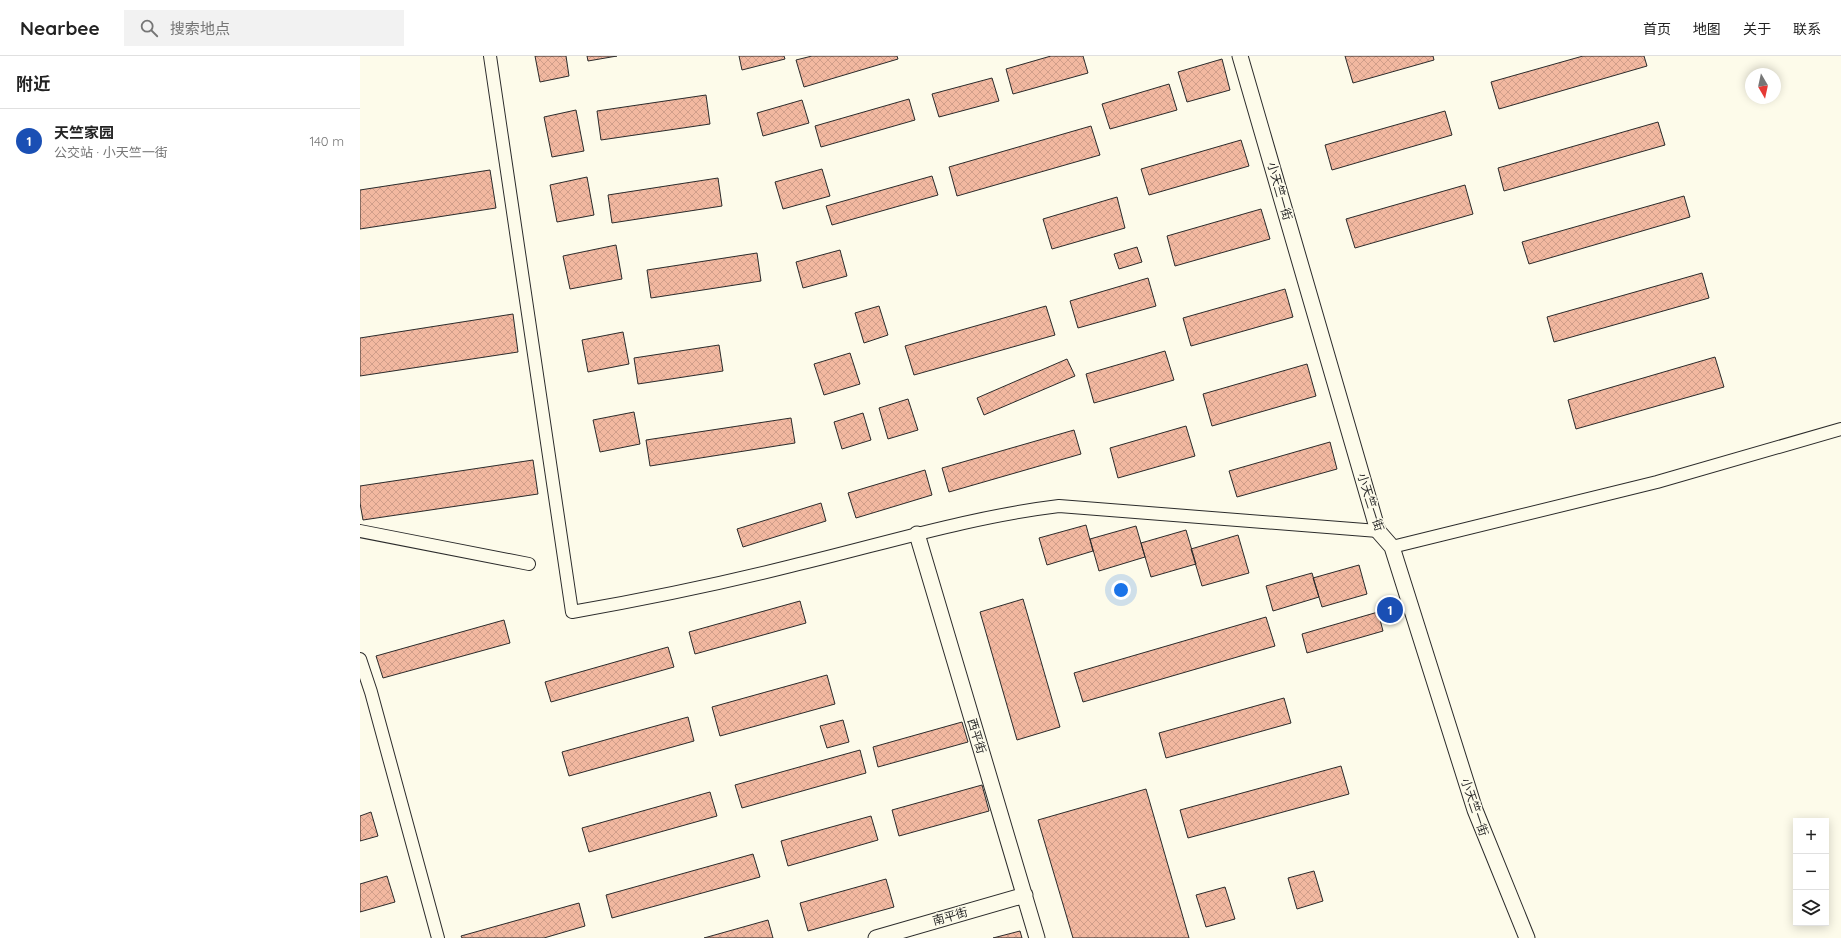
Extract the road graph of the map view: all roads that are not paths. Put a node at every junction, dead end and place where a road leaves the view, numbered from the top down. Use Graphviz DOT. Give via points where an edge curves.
graph roads {
  1 [pos="490,56"];
  2 [pos="1240,56"];
  3 [pos="1841,429"];
  4 [pos="360,531"];
  5 [pos="1378,531"];
  6 [pos="917,534"];
  7 [pos="1392,547"];
  8 [pos="529,564"];
  9 [pos="360,659"];
  10 [pos="1025,895"];
  11 [pos="438,938"];
  12 [pos="876,938"];
  13 [pos="1037,938"];
  14 [pos="1527,938"];
  1 -- 6 [label="street" via="572,612 645,599 791,566"];
  2 -- 5 [label="street, 小天竺一街"];
  3 -- 7 [label="street" via="1657,482"];
  4 -- 8 [label="street"];
  5 -- 6 [label="street" via="1059,506 1025,510"];
  5 -- 7 [label="street, 小天竺一街"];
  6 -- 10 [label="street, 西平街"];
  7 -- 14 [label="street, 小天竺一街" via="1475,810"];
  9 -- 11 [label="street"];
  10 -- 12 [label="street, 南平街"];
  10 -- 13 [label="street, 西平街"];
}
